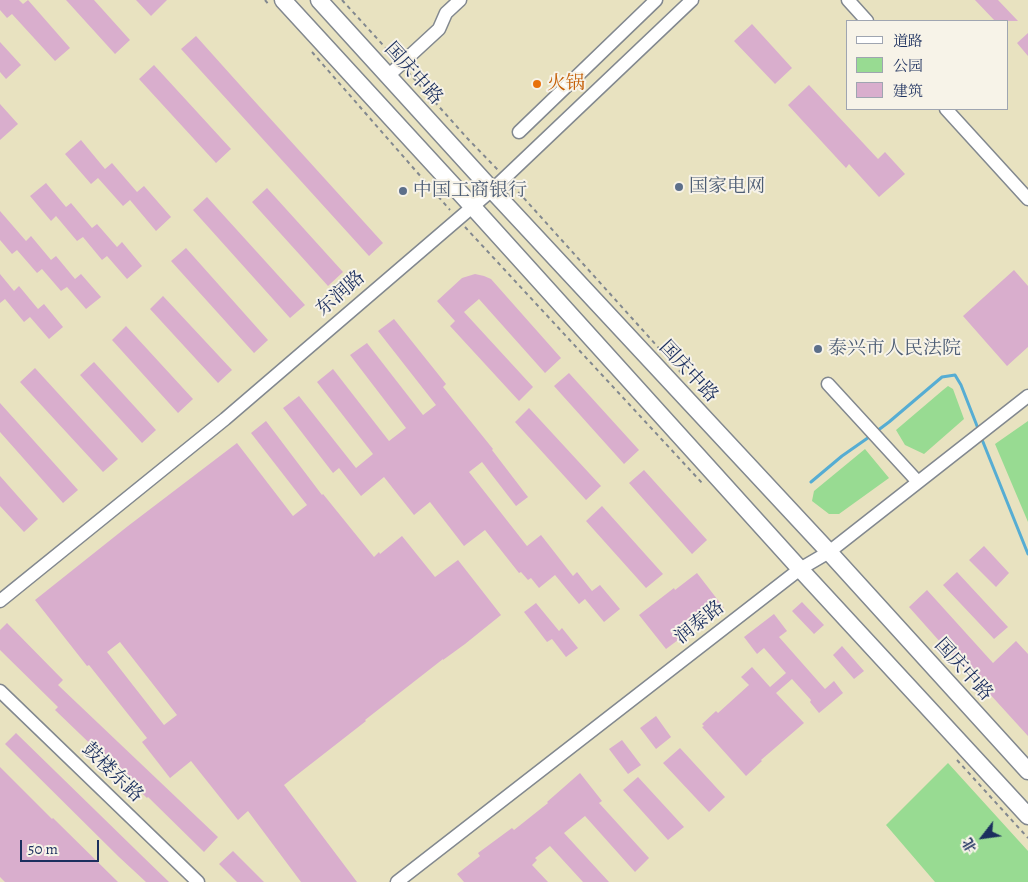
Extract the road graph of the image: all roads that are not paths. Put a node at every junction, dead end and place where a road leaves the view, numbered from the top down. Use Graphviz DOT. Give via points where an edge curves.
graph roads {
  1 [pos="318,0"];
  2 [pos="460,0"];
  3 [pos="656,0"];
  4 [pos="691,0"];
  5 [pos="848,0"];
  6 [pos="278,4"];
  7 [pos="866,20"];
  8 [pos="388,76"];
  9 [pos="947,110"];
  10 [pos="519,132"];
  11 [pos="492,190"];
  12 [pos="1028,199"];
  13 [pos="472,206"];
  14 [pos="828,384"];
  15 [pos="1028,396"];
  16 [pos="918,482"];
  17 [pos="829,552"];
  18 [pos="800,569"];
  19 [pos="0,601"];
  20 [pos="0,691"];
  21 [pos="1028,771"];
  22 [pos="1028,816"];
  23 [pos="198,882"];
  24 [pos="397,882"];
  1 -- 8 [label="main road, 国庆中路"];
  2 -- 8 [label="street" via="446,13 439,29"];
  3 -- 10 [label="street"];
  4 -- 11 [label="street, 东润路"];
  5 -- 7 [label="street"];
  6 -- 13 [label="main road"];
  8 -- 11 [label="main road, 国庆中路"];
  9 -- 12 [label="street"];
  11 -- 13 [label="street, 东润路"];
  11 -- 17 [label="main road, 国庆中路"];
  13 -- 18 [label="main road"];
  13 -- 19 [label="street, 东润路" via="225,419"];
  14 -- 16 [label="street"];
  15 -- 16 [label="street, 润泰路"];
  16 -- 17 [label="street, 润泰路"];
  17 -- 18 [label="street, 润泰路"];
  17 -- 21 [label="main road, 国庆中路"];
  18 -- 22 [label="main road"];
  18 -- 24 [label="street, 润泰路"];
  20 -- 23 [label="street, 鼓楼东路"];
}
